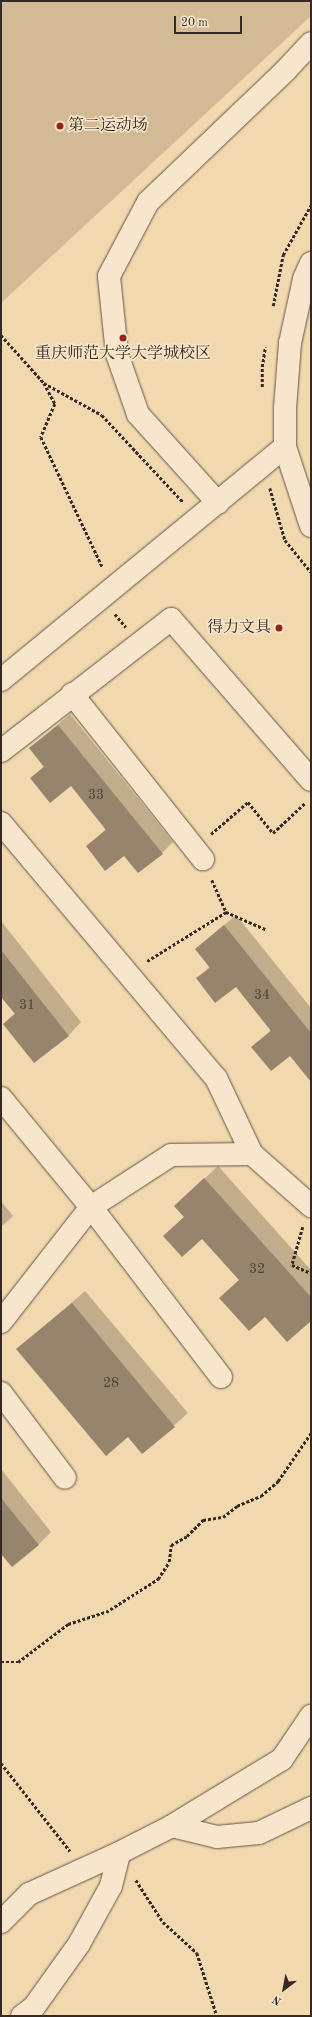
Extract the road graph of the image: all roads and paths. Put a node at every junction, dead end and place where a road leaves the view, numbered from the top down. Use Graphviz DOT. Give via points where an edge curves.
graph roads {
  1 [pos="311,43"];
  2 [pos="311,263"];
  3 [pos="1,335"];
  4 [pos="44,383"];
  5 [pos="285,446"];
  6 [pos="218,503"];
  7 [pos="198,519"];
  8 [pos="311,526"];
  9 [pos="102,598"];
  10 [pos="139,643"];
  11 [pos="1,680"];
  12 [pos="72,694"];
  13 [pos="1,751"];
  14 [pos="311,780"];
  15 [pos="311,797"];
  16 [pos="1,823"];
  17 [pos="198,854"];
  18 [pos="226,912"];
  19 [pos="265,929"];
  20 [pos="127,973"];
  21 [pos="1,1098"];
  22 [pos="252,1154"];
  23 [pos="310,1206"];
  24 [pos="91,1207"];
  25 [pos="311,1273"];
  26 [pos="1,1322"];
  27 [pos="221,1377"];
  28 [pos="1,1393"];
  29 [pos="311,1433"];
  30 [pos="66,1478"];
  31 [pos="1,1662"];
  32 [pos="311,1716"];
  33 [pos="1,1764"];
  34 [pos="311,1808"];
  35 [pos="172,1826"];
  36 [pos="57,1837"];
  37 [pos="119,1853"];
  38 [pos="1,1922"];
  39 [pos="22,2016"];
  40 [pos="217,2016"];
  1 -- 6 [label="street" via="148,202 109,276 117,354 138,414"];
  2 -- 5 [label="street" via="304,279 290,343"];
  3 -- 4 [label="path"];
  4 -- 7 [label="path" via="102,415"];
  4 -- 9 [label="path" via="55,404 41,437 105,572"];
  5 -- 6 [label="street"];
  5 -- 8 [label="street"];
  6 -- 7 [label="street"];
  7 -- 9 [label="street"];
  9 -- 10 [label="path"];
  9 -- 11 [label="street"];
  10 -- 12 [label="street"];
  10 -- 14 [label="street" via="171,619"];
  12 -- 13 [label="street"];
  12 -- 17 [label="street"];
  15 -- 17 [label="path" via="273,833 248,802"];
  16 -- 20 [label="street"];
  17 -- 18 [label="path"];
  18 -- 19 [label="path"];
  18 -- 20 [label="path"];
  20 -- 22 [label="street" via="216,1078"];
  21 -- 24 [label="street"];
  22 -- 23 [label="street"];
  22 -- 24 [label="street" via="171,1155"];
  23 -- 25 [label="path" via="292,1265"];
  24 -- 26 [label="street"];
  24 -- 27 [label="street"];
  28 -- 30 [label="street"];
  29 -- 31 [label="path" via="278,1481 261,1496 238,1506 223,1517 203,1520 187,1536 171,1546 169,1562 158,1579 106,1612 68,1624 18,1662"];
  32 -- 35 [label="street" via="282,1759"];
  33 -- 36 [label="path"];
  34 -- 35 [label="street" via="259,1833 217,1837"];
  35 -- 37 [label="street"];
  37 -- 38 [label="street" via="29,1894"];
  37 -- 39 [label="street" via="111,1886 79,1944 34,2007"];
  37 -- 40 [label="path" via="163,1922 197,1953"];
}
